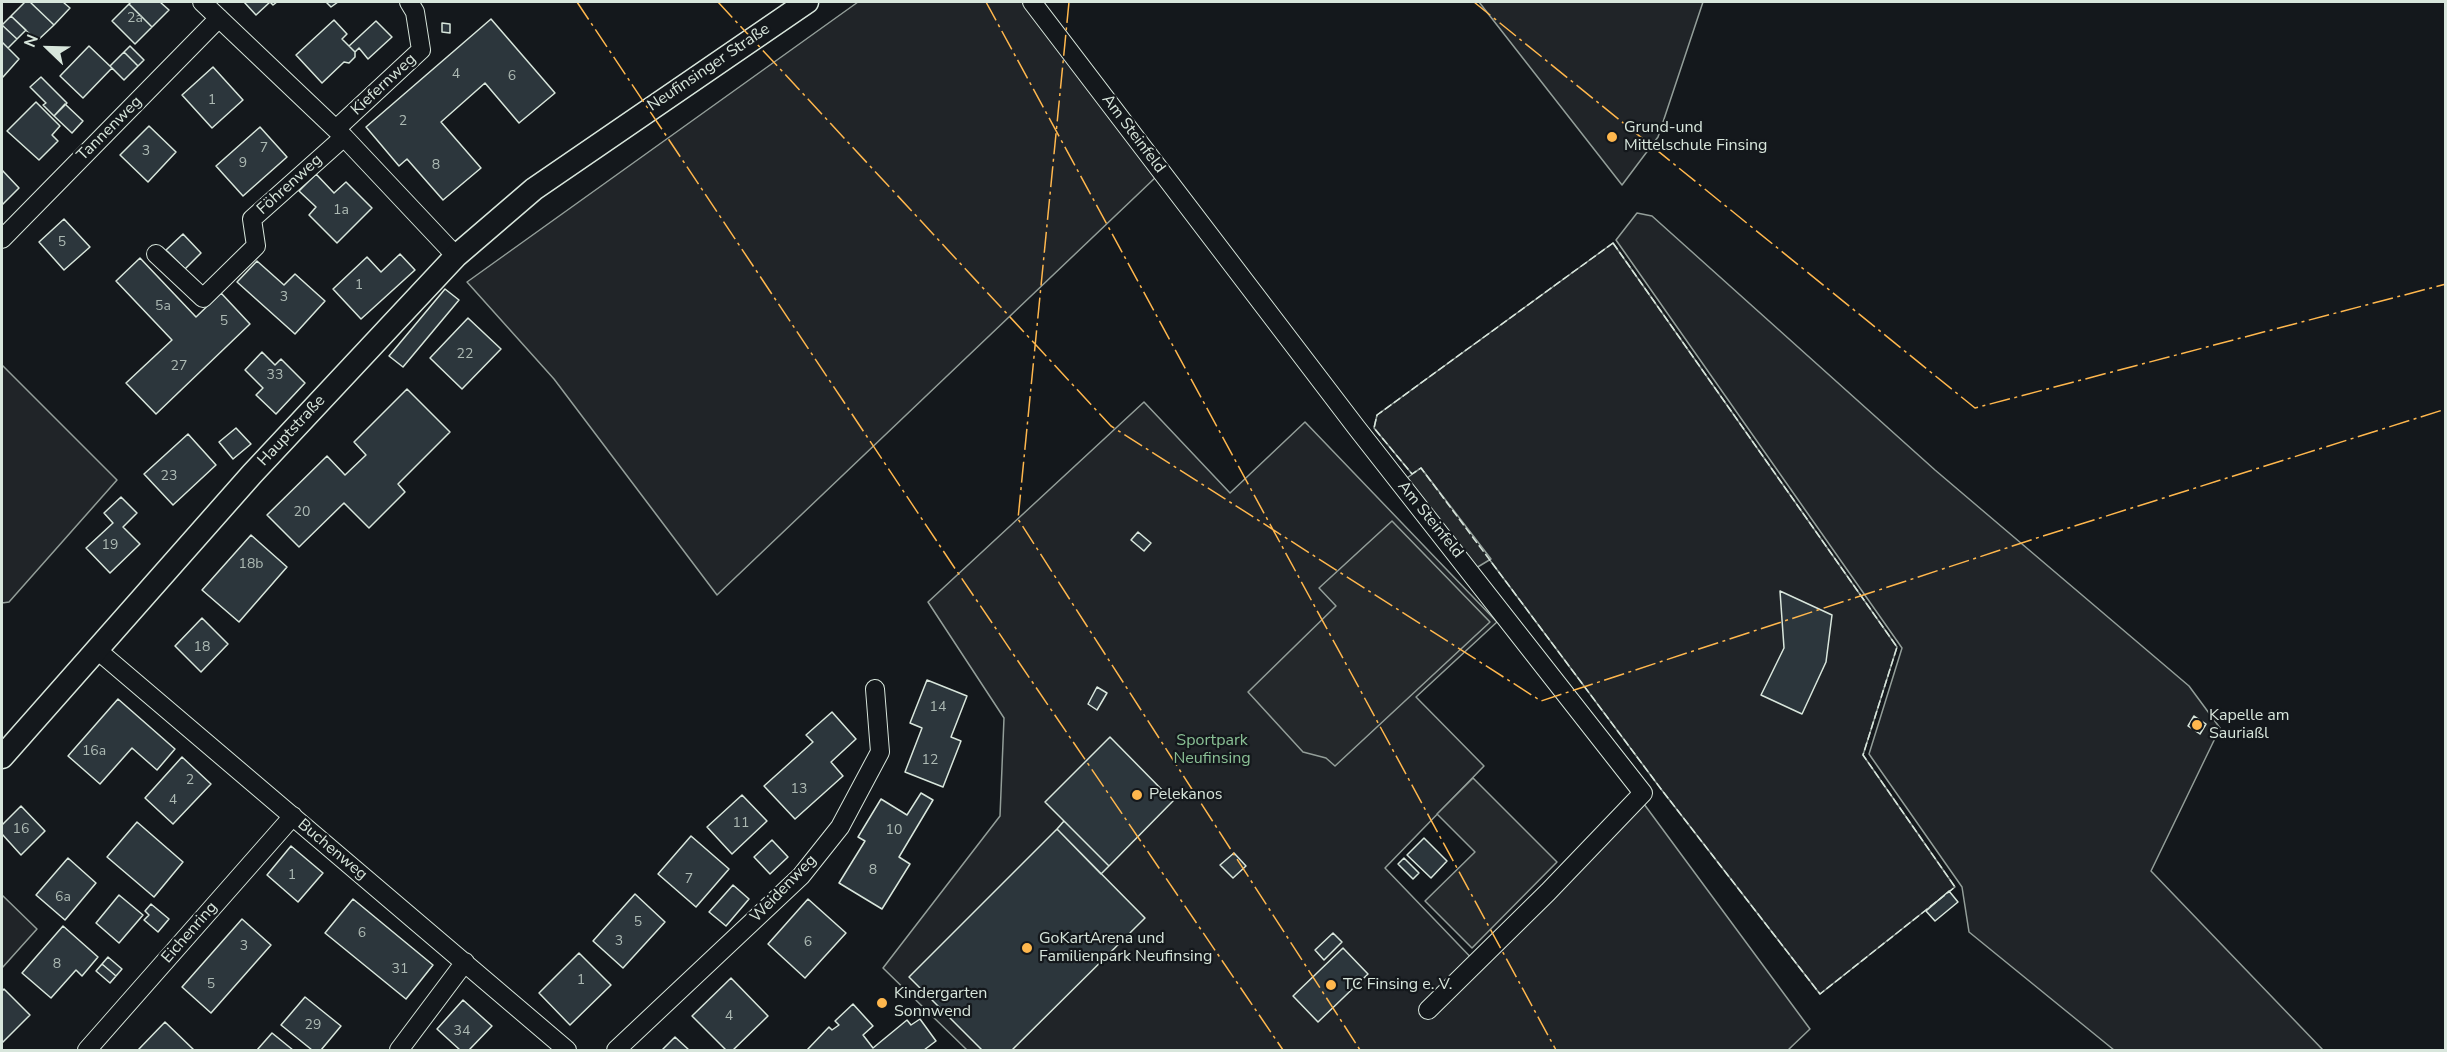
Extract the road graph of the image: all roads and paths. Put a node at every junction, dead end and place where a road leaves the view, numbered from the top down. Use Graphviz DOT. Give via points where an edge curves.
graph roads {
  1 [pos="202,2"];
  2 [pos="409,2"];
  3 [pos="807,2"];
  4 [pos="1032,2"];
  5 [pos="219,18"];
  6 [pos="340,133"];
  7 [pos="611,134"];
  8 [pos="2,239"];
  9 [pos="156,254"];
  10 [pos="456,256"];
  11 [pos="96,649"];
  12 [pos="875,689"];
  13 [pos="2,757"];
  14 [pos="293,816"];
  15 [pos="465,962"];
  16 [pos="1428,1010"];
  17 [pos="87,1050"];
  18 [pos="399,1050"];
  19 [pos="567,1050"];
  20 [pos="616,1050"];
  1 -- 5 [label="street"];
  2 -- 6 [label="street, Kiefernweg" via="416,12 421,50"];
  3 -- 7 [label="street, Neufinsinger Straße"];
  4 -- 16 [label="street, Am Steinfeld" via="1356,427 1643,793"];
  5 -- 6 [label="street"];
  5 -- 8 [label="street, Tannenweg"];
  6 -- 9 [label="street, Föhrenweg" via="252,219 256,246 203,298"];
  6 -- 10 [label="street"];
  7 -- 10 [label="street, Hauptstraße" via="534,189"];
  10 -- 11 [label="street, Hauptstraße" via="252,474"];
  11 -- 13 [label="street, Hauptstraße"];
  11 -- 14 [label="street, Buchenweg"];
  12 -- 20 [label="street, Weidenweg" via="880,752 840,827 801,876"];
  14 -- 15 [label="street, Buchenweg"];
  14 -- 17 [label="street, Eichenring"];
  15 -- 18 [label="street"];
  15 -- 19 [label="street, Buchenweg"];
}
